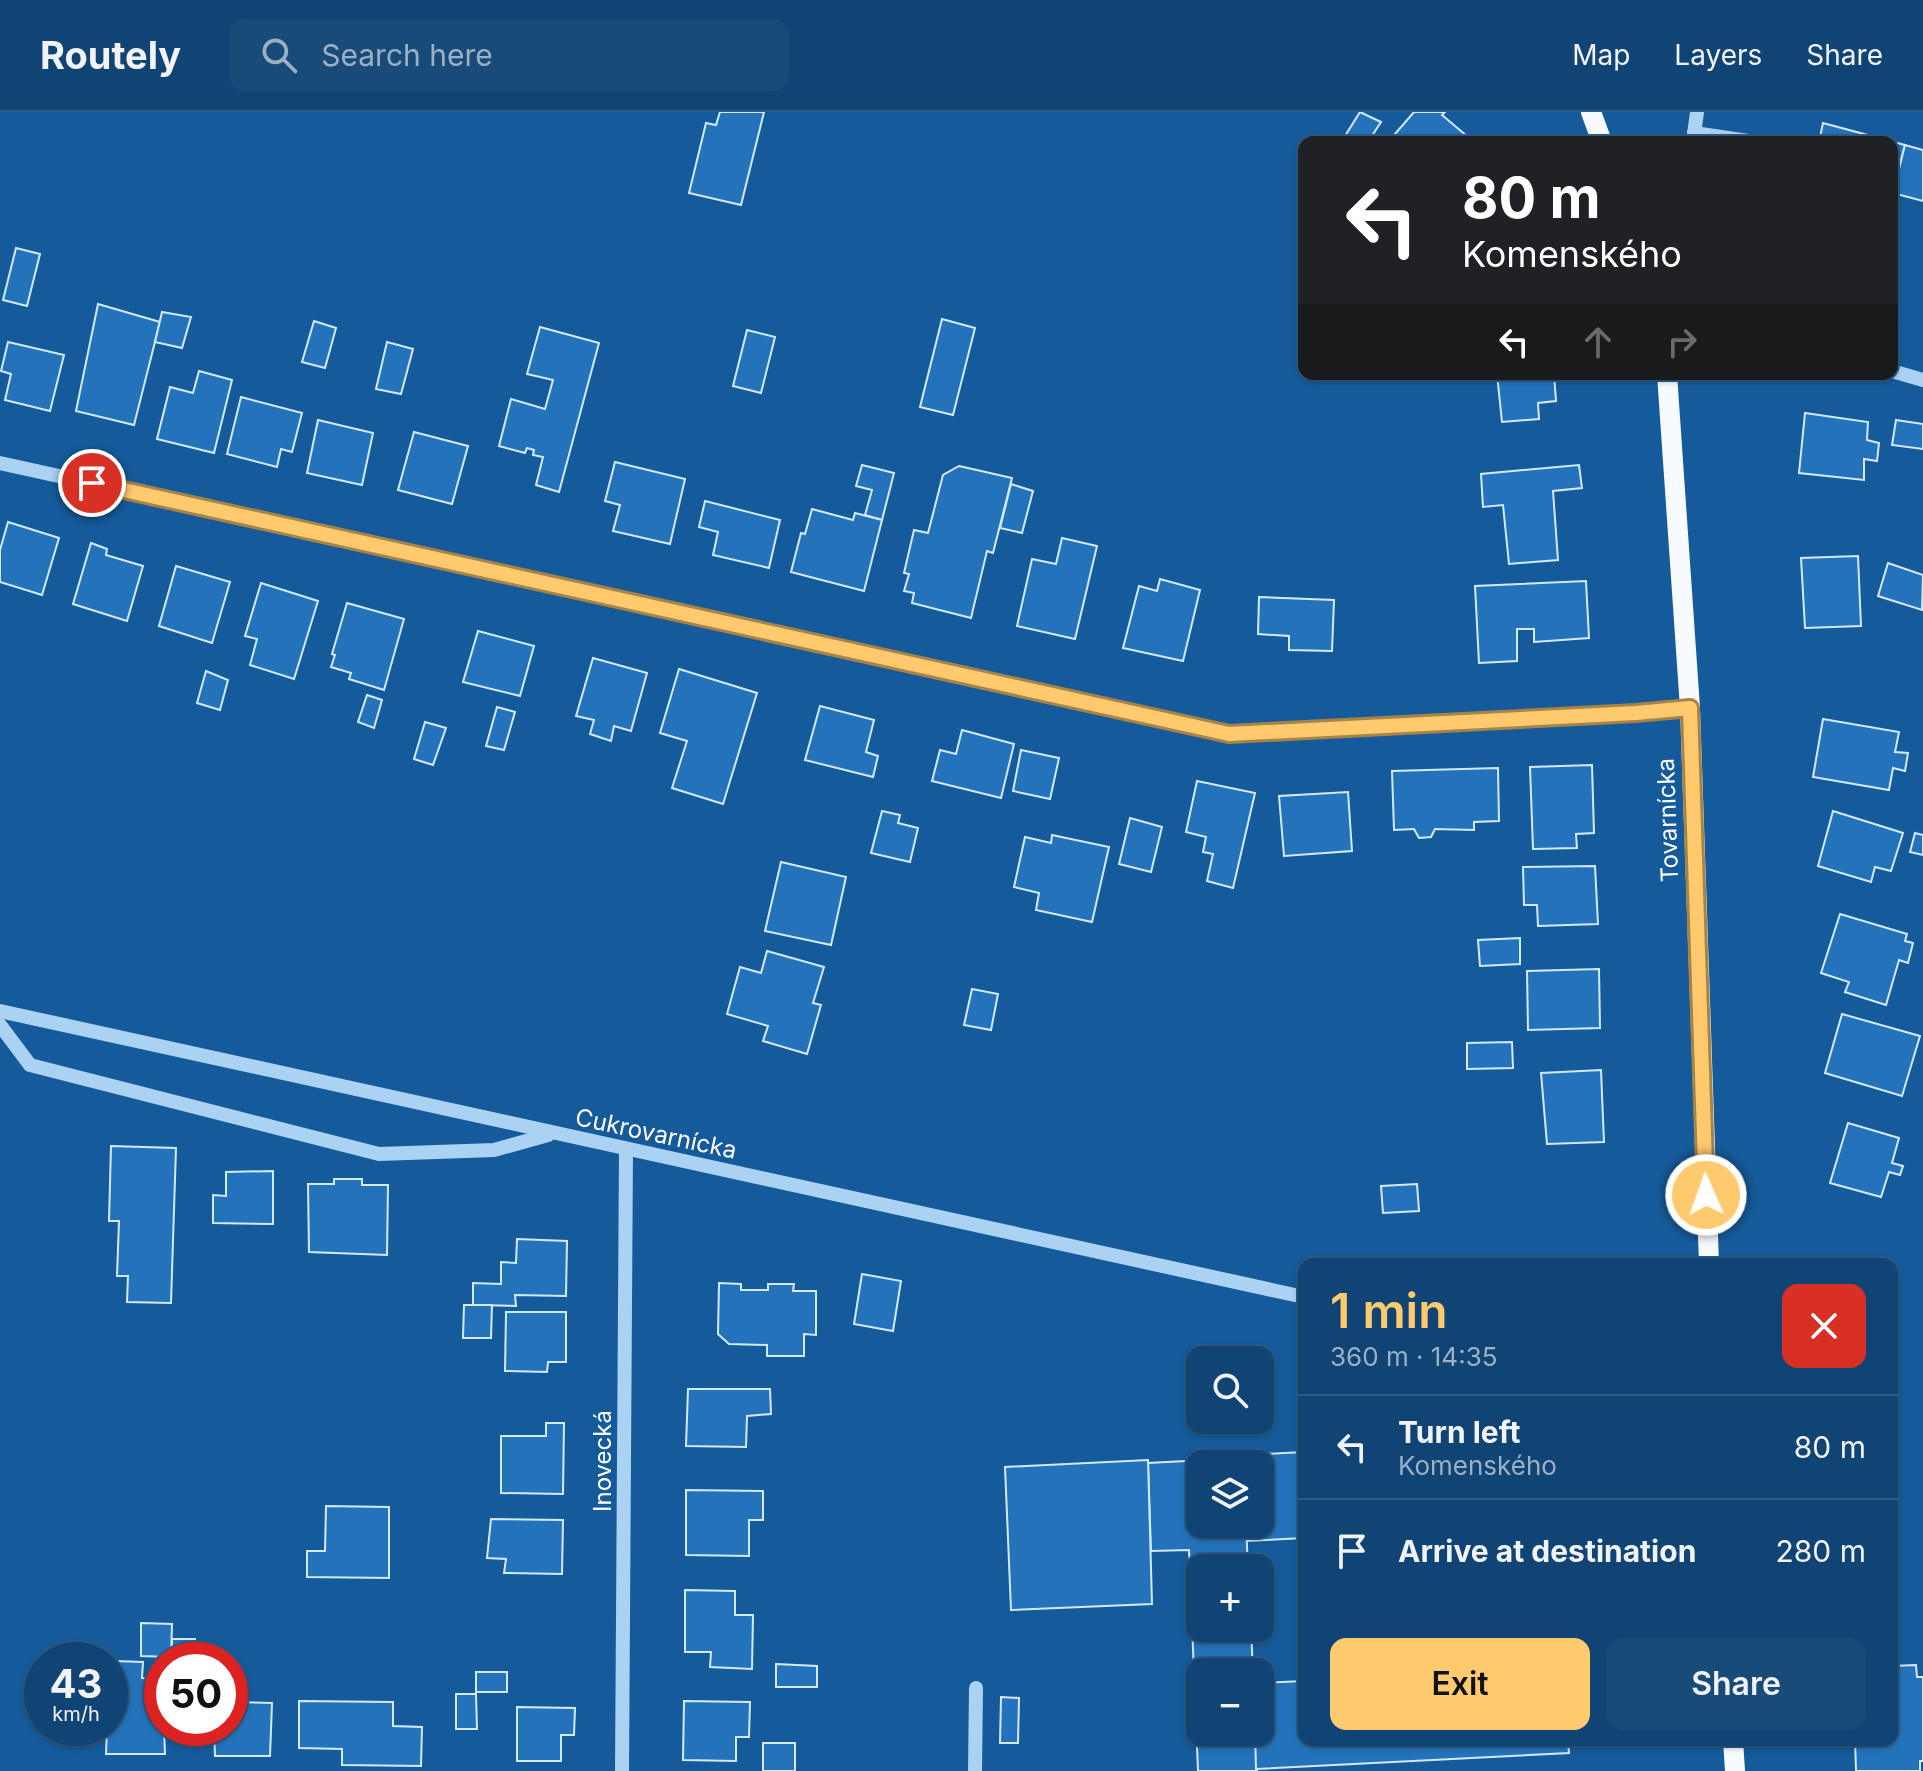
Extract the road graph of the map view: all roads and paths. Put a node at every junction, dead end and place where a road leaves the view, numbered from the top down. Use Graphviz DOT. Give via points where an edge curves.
graph roads {
  1 [pos="1591,112"];
  2 [pos="1697,112"];
  3 [pos="1600,136"];
  4 [pos="1693,136"];
  5 [pos="1898,373"];
  6 [pos="1667,380"];
  7 [pos="1923,380"];
  8 [pos="0,463"];
  9 [pos="1690,708"];
  10 [pos="0,1011"];
  11 [pos="0,1025"];
  12 [pos="553,1134"];
  13 [pos="626,1150"];
  14 [pos="1709,1258"];
  15 [pos="1298,1296"];
  16 [pos="976,1688"];
  17 [pos="1733,1746"];
  18 [pos="622,1771"];
  19 [pos="975,1771"];
  20 [pos="1735,1771"];
  1 -- 3 [label="main road"];
  2 -- 4 [label="street"];
  5 -- 7 [label="street"];
  6 -- 9 [label="main road, Tovarnícka"];
  8 -- 9 [label="street" via="1229,734"];
  9 -- 14 [label="main road, Tovarnícka"];
  10 -- 12 [label="street, Cukrovarnícka"];
  11 -- 12 [label="street" via="30,1065 379,1154 494,1150"];
  12 -- 13 [label="street, Cukrovarnícka"];
  13 -- 15 [label="street, Cukrovarnícka"];
  13 -- 18 [label="street, Inovecká"];
  16 -- 19 [label="street"];
  17 -- 20 [label="main road"];
}
